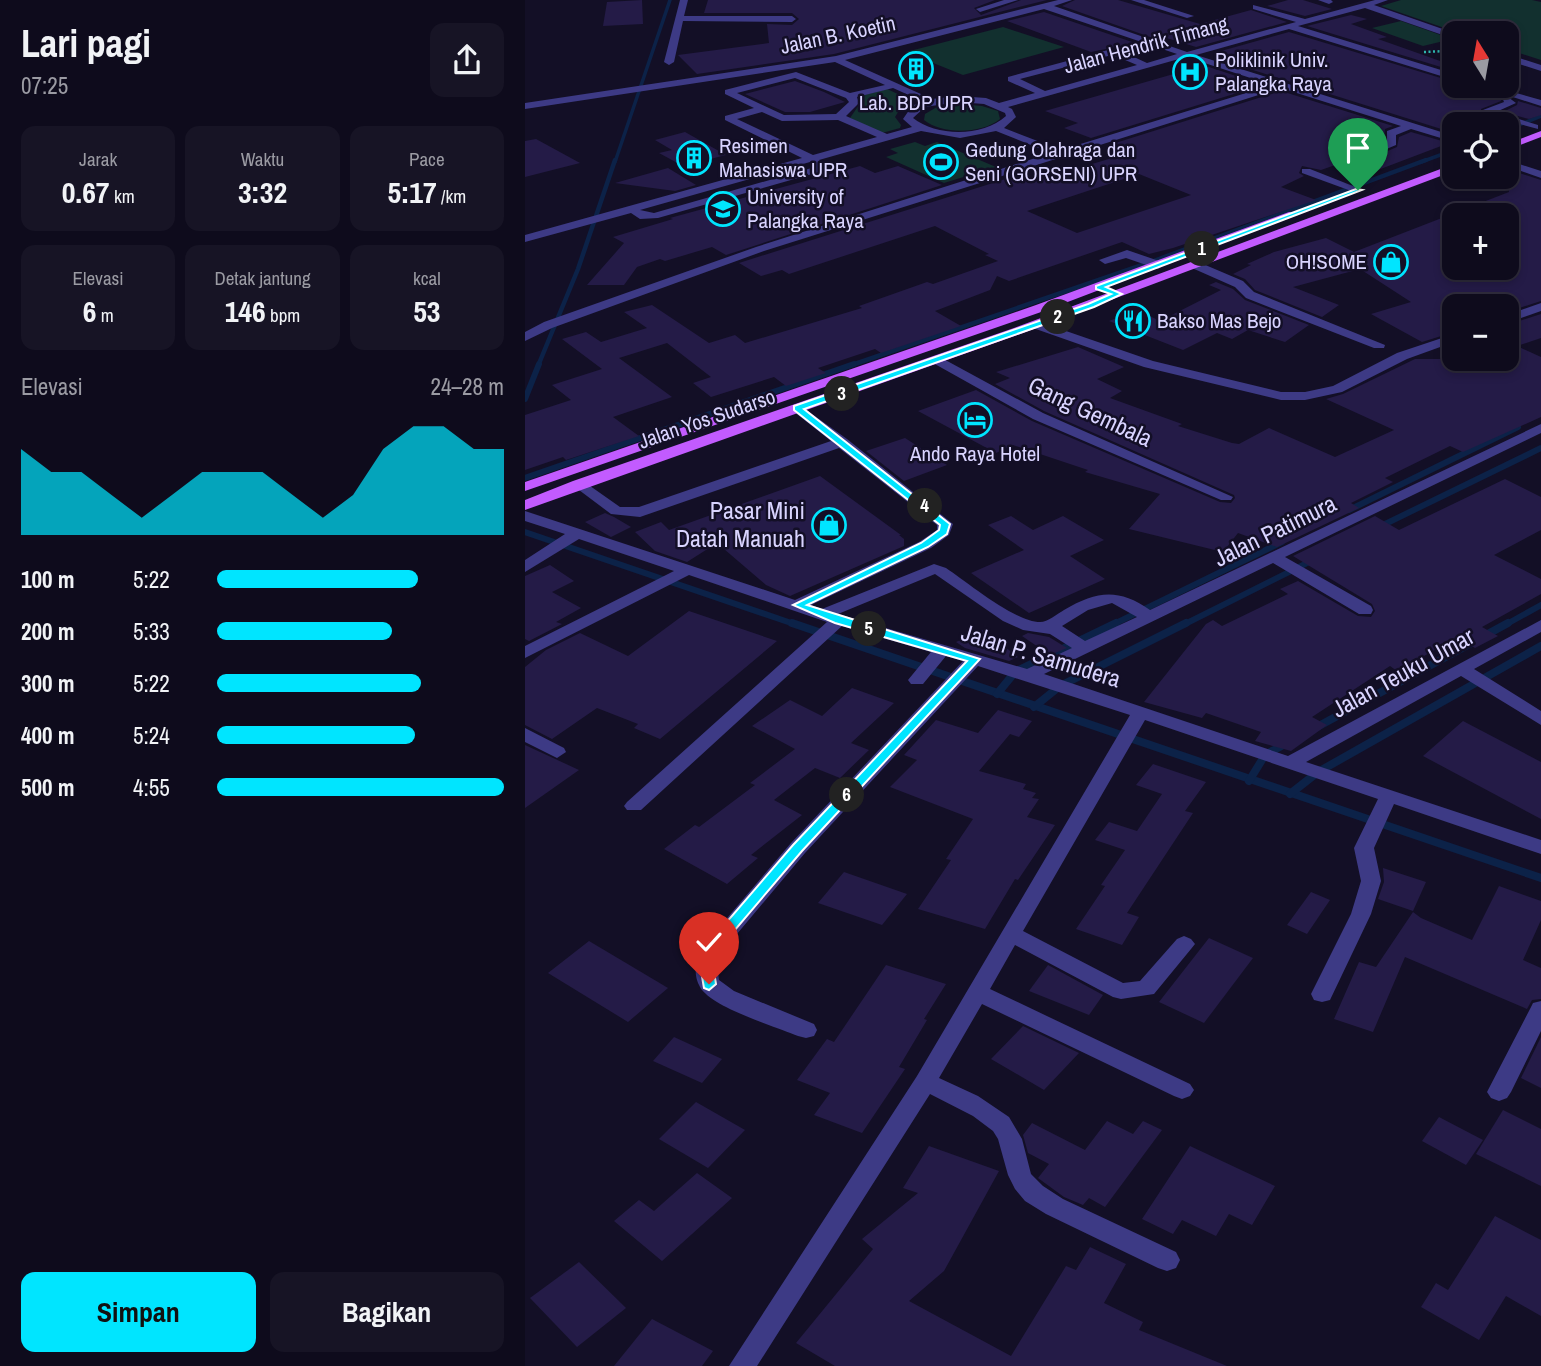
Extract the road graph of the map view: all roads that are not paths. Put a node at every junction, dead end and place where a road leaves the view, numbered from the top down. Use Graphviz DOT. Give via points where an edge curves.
graph roads {
  1 [pos="684,0"];
  2 [pos="1014,0"];
  3 [pos="1025,0"];
  4 [pos="1068,0"];
  5 [pos="1135,0"];
  6 [pos="1350,0"];
  7 [pos="1384,0"];
  8 [pos="1324,3"];
  9 [pos="1366,5"];
  10 [pos="1045,6"];
  11 [pos="1256,7"];
  12 [pos="980,9"];
  13 [pos="1312,9"];
  14 [pos="1343,11"];
  15 [pos="1299,12"];
  16 [pos="1190,16"];
  17 [pos="678,18"];
  18 [pos="792,19"];
  19 [pos="1287,21"];
  20 [pos="1442,32"];
  21 [pos="1185,54"];
  22 [pos="836,59"];
  23 [pos="1519,61"];
  24 [pos="669,62"];
  25 [pos="1144,65"];
  26 [pos="1541,68"];
  27 [pos="1037,71"];
  28 [pos="1442,73"];
  29 [pos="1103,77"];
  30 [pos="1074,84"];
  31 [pos="895,85"];
  32 [pos="1280,85"];
  33 [pos="1043,93"];
  34 [pos="849,96"];
  35 [pos="1519,97"];
  36 [pos="1505,99"];
  37 [pos="932,102"];
  38 [pos="1541,103"];
  39 [pos="525,106"];
  40 [pos="1000,106"];
  41 [pos="764,109"];
  42 [pos="1486,112"];
  43 [pos="839,117"];
  44 [pos="1519,122"];
  45 [pos="1412,125"];
  46 [pos="920,128"];
  47 [pos="996,128"];
  48 [pos="1539,128"];
  49 [pos="1519,134"];
  50 [pos="1442,135"];
  51 [pos="885,138"];
  52 [pos="1519,140"];
  53 [pos="1061,153"];
  54 [pos="811,158"];
  55 [pos="1354,159"];
  56 [pos="1442,160"];
  57 [pos="1519,167"];
  58 [pos="1306,171"];
  59 [pos="1442,172"];
  60 [pos="1541,174"];
  61 [pos="1358,190"];
  62 [pos="525,239"];
  63 [pos="1105,260"];
  64 [pos="1158,265"];
  65 [pos="1196,265"];
  66 [pos="1099,287"];
  67 [pos="1118,294"];
  68 [pos="1541,307"];
  69 [pos="1519,315"];
  70 [pos="1037,325"];
  71 [pos="525,337"];
  72 [pos="1442,342"];
  73 [pos="1379,345"];
  74 [pos="938,360"];
  75 [pos="882,363"];
  76 [pos="902,373"];
  77 [pos="798,408"];
  78 [pos="1541,428"];
  79 [pos="842,442"];
  80 [pos="578,484"];
  81 [pos="525,487"];
  82 [pos="1226,497"];
  83 [pos="525,505"];
  84 [pos="525,516"];
  85 [pos="576,534"];
  86 [pos="1273,557"];
  87 [pos="525,567"];
  88 [pos="687,570"];
  89 [pos="798,605"];
  90 [pos="1366,610"];
  91 [pos="832,617"];
  92 [pos="1150,618"];
  93 [pos="1541,625"];
  94 [pos="1048,627"];
  95 [pos="1085,649"];
  96 [pos="941,651"];
  97 [pos="525,653"];
  98 [pos="975,659"];
  99 [pos="1462,669"];
  100 [pos="1029,676"];
  101 [pos="917,680"];
  102 [pos="1140,713"];
  103 [pos="1541,719"];
  104 [pos="525,734"];
  105 [pos="557,752"];
  106 [pos="1289,763"];
  107 [pos="1389,796"];
  108 [pos="634,806"];
  109 [pos="1541,847"];
  110 [pos="1011,934"];
  111 [pos="1184,944"];
  112 [pos="977,992"];
  113 [pos="1322,994"];
  114 [pos="1541,1009"];
  115 [pos="806,1030"];
  116 [pos="925,1082"];
  117 [pos="1182,1090"];
  118 [pos="1499,1091"];
  119 [pos="1167,1260"];
  120 [pos="741,1366"];
  1 -- 17 [label="street"];
  2 -- 12 [label="street"];
  3 -- 10 [label="street"];
  4 -- 10 [label="street, Jalan B. Koetin"];
  5 -- 16 [label="street"];
  6 -- 9 [label="street"];
  7 -- 9 [label="street, Jalan Hendrik Timang"];
  8 -- 13 [label="street"];
  8 -- 14 [label="street"];
  9 -- 14 [label="street, Jalan Hendrik Timang"];
  9 -- 20 [label="street"];
  10 -- 21 [label="street"];
  10 -- 22 [label="street, Jalan B. Koetin"];
  11 -- 19 [label="street"];
  14 -- 19 [label="street, Jalan Hendrik Timang"];
  15 -- 19 [label="street"];
  17 -- 18 [label="street"];
  17 -- 24 [label="street"];
  19 -- 21 [label="street, Jalan Hendrik Timang"];
  19 -- 28 [label="street"];
  21 -- 25 [label="street, Jalan Hendrik Timang"];
  21 -- 32 [label="street"];
  22 -- 31 [label="street"];
  22 -- 39 [label="street, Jalan B. Koetin"];
  23 -- 26 [label="street"];
  25 -- 27 [label="street" via="1108,53"];
  25 -- 29 [label="street, Jalan Hendrik Timang"];
  27 -- 30 [label="street"];
  27 -- 33 [label="street" via="1011,81"];
  29 -- 30 [label="street, Jalan Hendrik Timang"];
  29 -- 33 [label="street" via="1113,83 1067,97"];
  30 -- 33 [label="street, Jalan Hendrik Timang"];
  31 -- 34 [label="street"];
  31 -- 37 [label="street"];
  32 -- 45 [label="street"];
  32 -- 53 [label="street"];
  33 -- 40 [label="street, Jalan Hendrik Timang"];
  34 -- 41 [label="street" via="796,75 728,92"];
  34 -- 43 [label="street" via="854,103"];
  35 -- 38 [label="street"];
  36 -- 42 [label="street" via="1511,103"];
  37 -- 40 [label="street" via="968,100"];
  37 -- 46 [label="street" via="909,113 910,122"];
  40 -- 47 [label="street" via="1011,117"];
  41 -- 43 [label="street" via="788,119"];
  41 -- 54 [label="street" via="728,118"];
  43 -- 51 [label="street"];
  44 -- 48 [label="street"];
  45 -- 50 [label="street"];
  45 -- 55 [label="street" via="1391,133 1392,143"];
  46 -- 47 [label="street" via="961,134"];
  46 -- 51 [label="street"];
  47 -- 53 [label="street"];
  48 -- 49 [label="main road"];
  48 -- 52 [label="main road"];
  51 -- 54 [label="street"];
  53 -- 71 [label="street" via="760,249"];
  54 -- 62 [label="street" via="822,168 654,216 640,216 633,209"];
  56 -- 61 [label="main road, Jalan Yos Sudarso"];
  57 -- 60 [label="street"];
  58 -- 61 [label="street"];
  59 -- 65 [label="main road, Jalan Yos Sudarso"];
  61 -- 64 [label="main road, Jalan Yos Sudarso"];
  63 -- 64 [label="street" via="1127,254"];
  64 -- 66 [label="main road, Jalan Yos Sudarso"];
  65 -- 67 [label="main road, Jalan Yos Sudarso"];
  65 -- 73 [label="street" via="1266,302"];
  66 -- 67 [label="main road"];
  66 -- 75 [label="main road, Jalan Yos Sudarso"];
  67 -- 70 [label="main road, Jalan Yos Sudarso"];
  68 -- 69 [label="street"];
  70 -- 72 [label="street" via="1160,367 1280,396 1337,389 1402,356"];
  70 -- 74 [label="main road, Jalan Yos Sudarso"];
  74 -- 76 [label="main road, Jalan Yos Sudarso"];
  74 -- 82 [label="street, Gang Gembala" via="1038,416"];
  75 -- 76 [label="main road"];
  75 -- 81 [label="main road, Jalan Yos Sudarso"];
  76 -- 77 [label="main road, Jalan Yos Sudarso"];
  77 -- 79 [label="street"];
  77 -- 80 [label="main road, Jalan Yos Sudarso"];
  78 -- 86 [label="street, Jalan Patimura"];
  79 -- 80 [label="street" via="640,512 616,511"];
  79 -- 89 [label="street" via="935,514 945,524 944,532"];
  80 -- 83 [label="main road, Jalan Yos Sudarso"];
  84 -- 85 [label="street, Jalan P. Samudera"];
  85 -- 87 [label="street"];
  85 -- 88 [label="street, Jalan P. Samudera"];
  86 -- 90 [label="street"];
  86 -- 92 [label="street, Jalan Patimura"];
  88 -- 89 [label="street, Jalan P. Samudera"];
  88 -- 97 [label="street"];
  89 -- 91 [label="street, Jalan P. Samudera"];
  91 -- 94 [label="street" via="934,569 1021,623"];
  91 -- 96 [label="street, Jalan P. Samudera"];
  91 -- 108 [label="street" via="807,650"];
  92 -- 94 [label="street" via="1112,598 1090,604"];
  92 -- 95 [label="street, Jalan Patimura"];
  93 -- 99 [label="street, Jalan Teuku Umar"];
  94 -- 95 [label="street"];
  95 -- 100 [label="street, Jalan Patimura"];
  96 -- 98 [label="street, Jalan P. Samudera"];
  96 -- 101 [label="street"];
  98 -- 100 [label="street, Jalan P. Samudera"];
  98 -- 115 [label="street" via="798,848 711,950 706,965 709,984 726,998"];
  99 -- 103 [label="street"];
  99 -- 106 [label="street, Jalan Teuku Umar"];
  100 -- 102 [label="street, Jalan P. Samudera"];
  102 -- 106 [label="street, Jalan P. Samudera"];
  102 -- 110 [label="street"];
  104 -- 105 [label="street"];
  106 -- 107 [label="street, Jalan P. Samudera"];
  107 -- 109 [label="street, Jalan P. Samudera"];
  107 -- 113 [label="street" via="1364,848 1371,881 1361,914"];
  110 -- 111 [label="street" via="1121,991 1146,989"];
  110 -- 112 [label="street"];
  112 -- 116 [label="street"];
  112 -- 117 [label="street"];
  114 -- 118 [label="street"];
  116 -- 119 [label="street" via="959,1097 1007,1132 1017,1171 1027,1187 1050,1203"];
  116 -- 120 [label="street"];
}
